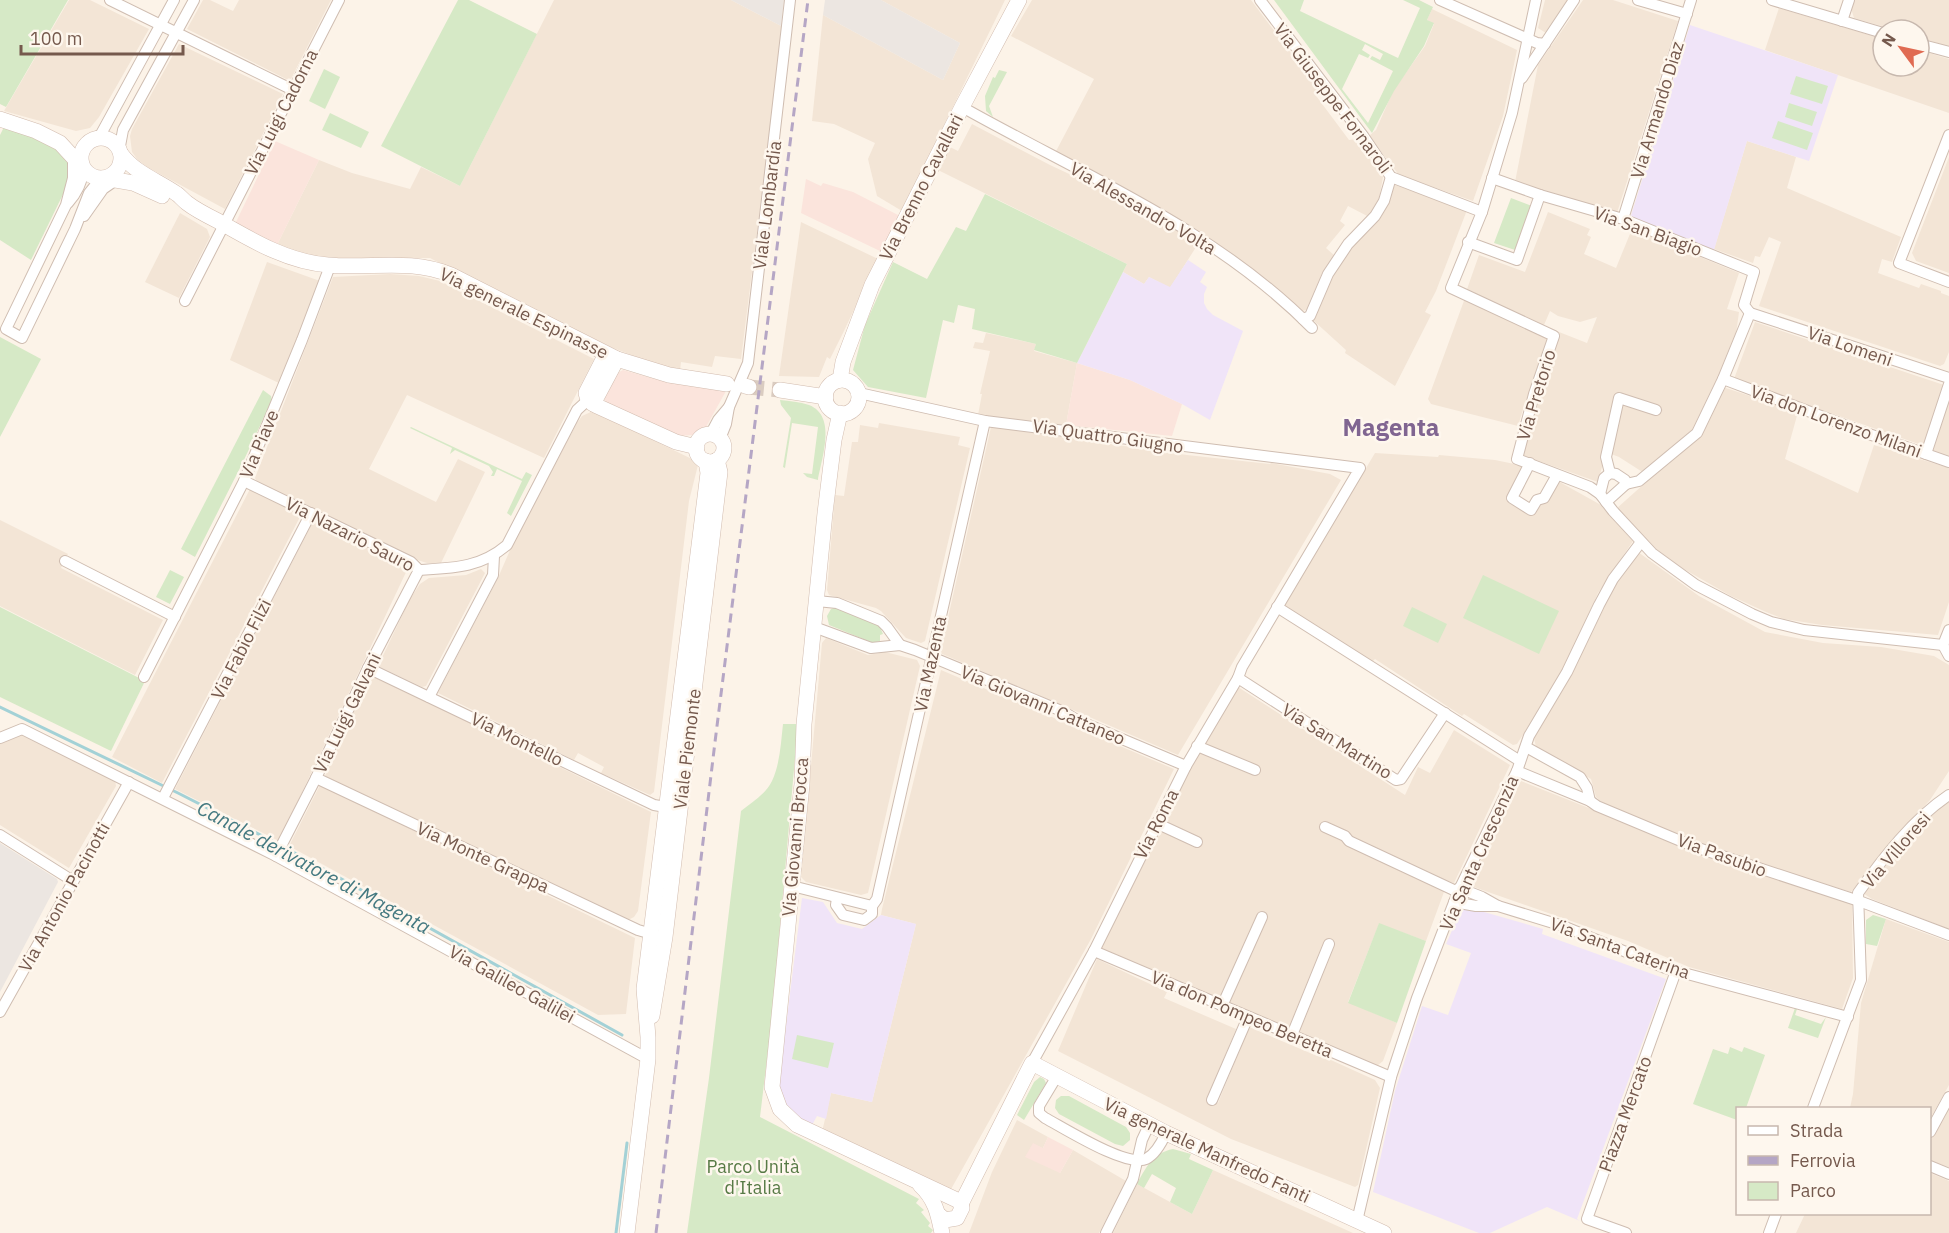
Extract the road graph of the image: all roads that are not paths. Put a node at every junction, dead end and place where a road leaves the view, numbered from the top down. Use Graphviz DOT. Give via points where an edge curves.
graph roads {
  1 [pos="110,0"];
  2 [pos="174,0"];
  3 [pos="194,0"];
  4 [pos="339,0"];
  5 [pos="790,0"];
  6 [pos="1019,0"];
  7 [pos="1260,0"];
  8 [pos="1440,0"];
  9 [pos="1536,0"];
  10 [pos="1574,0"];
  11 [pos="1638,0"];
  12 [pos="1691,0"];
  13 [pos="1772,0"];
  14 [pos="1849,0"];
  15 [pos="1796,4"];
  16 [pos="1687,14"];
  17 [pos="1842,21"];
  18 [pos="160,24"];
  19 [pos="1871,29"];
  20 [pos="175,33"];
  21 [pos="1528,38"];
  22 [pos="1545,44"];
  23 [pos="1931,47"];
  24 [pos="1949,52"];
  25 [pos="135,70"];
  26 [pos="150,79"];
  27 [pos="1518,83"];
  28 [pos="293,90"];
  29 [pos="962,107"];
  30 [pos="0,119"];
  31 [pos="36,131"];
  32 [pos="1949,135"];
  33 [pos="93,140"];
  34 [pos="121,154"];
  35 [pos="79,163"];
  36 [pos="1391,177"];
  37 [pos="1492,178"];
  38 [pos="110,179"];
  39 [pos="1540,195"];
  40 [pos="188,204"];
  41 [pos="66,205"];
  42 [pos="1482,212"];
  43 [pos="1623,219"];
  44 [pos="224,225"];
  45 [pos="1468,242"];
  46 [pos="330,266"];
  47 [pos="33,272"];
  48 [pos="50,280"];
  49 [pos="1949,282"];
  50 [pos="185,301"];
  51 [pos="1750,313"];
  52 [pos="1303,319"];
  53 [pos="1312,328"];
  54 [pos="611,356"];
  55 [pos="1949,378"];
  56 [pos="1724,379"];
  57 [pos="840,380"];
  58 [pos="727,384"];
  59 [pos="1949,384"];
  60 [pos="780,390"];
  61 [pos="858,393"];
  62 [pos="826,397"];
  63 [pos="591,402"];
  64 [pos="1656,410"];
  65 [pos="840,413"];
  66 [pos="984,421"];
  67 [pos="715,437"];
  68 [pos="697,447"];
  69 [pos="1926,454"];
  70 [pos="712,461"];
  71 [pos="1949,462"];
  72 [pos="1530,463"];
  73 [pos="1360,468"];
  74 [pos="1610,473"];
  75 [pos="1557,475"];
  76 [pos="244,481"];
  77 [pos="1626,484"];
  78 [pos="1603,498"];
  79 [pos="311,513"];
  80 [pos="1641,542"];
  81 [pos="494,556"];
  82 [pos="65,561"];
  83 [pos="419,570"];
  84 [pos="817,601"];
  85 [pos="1277,607"];
  86 [pos="175,617"];
  87 [pos="814,627"];
  88 [pos="1949,630"];
  89 [pos="1946,643"];
  90 [pos="900,645"];
  91 [pos="1949,656"];
  92 [pos="932,657"];
  93 [pos="368,668"];
  94 [pos="144,677"];
  95 [pos="1238,678"];
  96 [pos="429,697"];
  97 [pos="1445,713"];
  98 [pos="0,738"];
  99 [pos="1197,746"];
  100 [pos="1526,747"];
  101 [pos="1186,766"];
  102 [pos="1519,766"];
  103 [pos="1255,770"];
  104 [pos="316,778"];
  105 [pos="129,782"];
  106 [pos="1949,786"];
  107 [pos="166,792"];
  108 [pos="1944,798"];
  109 [pos="1590,801"];
  110 [pos="673,808"];
  111 [pos="1156,823"];
  112 [pos="1325,826"];
  113 [pos="0,834"];
  114 [pos="1197,842"];
  115 [pos="280,850"];
  116 [pos="73,881"];
  117 [pos="792,886"];
  118 [pos="1457,894"];
  119 [pos="1859,901"];
  120 [pos="1262,917"];
  121 [pos="1949,935"];
  122 [pos="657,936"];
  123 [pos="1329,944"];
  124 [pos="1094,951"];
  125 [pos="1676,971"];
  126 [pos="1222,1006"];
  127 [pos="0,1012"];
  128 [pos="1248,1017"];
  129 [pos="1848,1017"];
  130 [pos="1292,1035"];
  131 [pos="648,1059"];
  132 [pos="1032,1063"];
  133 [pos="1057,1076"];
  134 [pos="1391,1077"];
  135 [pos="1949,1097"];
  136 [pos="1212,1100"];
  137 [pos="1813,1107"];
  138 [pos="1149,1125"];
  139 [pos="1931,1128"];
  140 [pos="1166,1133"];
  141 [pos="1137,1161"];
  142 [pos="1931,1167"];
  143 [pos="1949,1174"];
  144 [pos="953,1208"];
  145 [pos="1776,1215"];
  146 [pos="1364,1227"];
  147 [pos="627,1233"];
  148 [pos="942,1233"];
  149 [pos="1106,1233"];
  150 [pos="1384,1233"];
  151 [pos="1626,1233"];
  152 [pos="1769,1233"];
  1 -- 18 [label="street"];
  2 -- 18 [label="street"];
  3 -- 20 [label="street"];
  4 -- 28 [label="street, Via Luigi Cadorna"];
  5 -- 67 [label="street, Viale Lombardia" via="748,363 726,424"];
  6 -- 29 [label="street, Via Brenno Cavallari"];
  7 -- 36 [label="street, Via Giuseppe Fornaroli"];
  8 -- 21 [label="street"];
  9 -- 21 [label="street"];
  10 -- 22 [label="street"];
  11 -- 16 [label="street"];
  12 -- 16 [label="street, Via Armando Diaz"];
  13 -- 15 [label="street"];
  14 -- 17 [label="street"];
  15 -- 17 [label="street"];
  16 -- 43 [label="street, Via Armando Diaz"];
  17 -- 19 [label="street"];
  18 -- 20 [label="street"];
  18 -- 25 [label="street"];
  20 -- 26 [label="street"];
  20 -- 28 [label="street"];
  21 -- 22 [label="street"];
  21 -- 27 [label="street"];
  22 -- 27 [label="street"];
  23 -- 24 [label="street"];
  25 -- 26 [label="street"];
  25 -- 33 [label="street" via="101,134"];
  26 -- 34 [label="street" via="123,130"];
  27 -- 37 [label="street"];
  28 -- 44 [label="street, Via Luigi Cadorna"];
  29 -- 52 [label="street, Via Alessandro Volta" via="1192,234 1248,272"];
  29 -- 57 [label="street, Via Brenno Cavallari" via="872,285"];
  30 -- 31 [label="street, Via generale Espinasse"];
  31 -- 33 [label="street, Via generale Espinasse"];
  31 -- 35 [label="street, Via generale Espinasse" via="60,143"];
  32 -- 49 [label="street" via="1899,263"];
  33 -- 34 [label="street, Via generale Espinasse" via="110,140"];
  33 -- 35 [label="street" via="87,143"];
  34 -- 38 [label="street"];
  34 -- 40 [label="street, Via generale Espinasse" via="139,173"];
  35 -- 38 [label="street, Via generale Espinasse" via="92,177"];
  35 -- 41 [label="street"];
  35 -- 41 [label="street" via="76,195"];
  36 -- 42 [label="street, Via Giuseppe Fornaroli"];
  36 -- 52 [label="street" via="1375,216 1348,244 1328,274 1310,316"];
  37 -- 39 [label="street, Via San Biagio"];
  37 -- 42 [label="street"];
  38 -- 40 [label="street, Via generale Espinasse" via="133,183"];
  38 -- 48 [label="street" via="97,183 89,193"];
  39 -- 43 [label="street, Via San Biagio"];
  39 -- 45 [label="street" via="1516,260"];
  40 -- 44 [label="street, Via generale Espinasse"];
  41 -- 47 [label="street"];
  42 -- 45 [label="street"];
  43 -- 51 [label="street, Via San Biagio" via="1754,272 1743,305"];
  44 -- 46 [label="street, Via generale Espinasse" via="280,253"];
  44 -- 50 [label="street, Via Luigi Cadorna"];
  45 -- 72 [label="street, Via Pretorio" via="1451,288 1554,336 1517,459"];
  46 -- 54 [label="street, Via generale Espinasse" via="432,267"];
  46 -- 76 [label="street, Via Piave"];
  47 -- 48 [label="street"];
  47 -- 48 [label="street" via="6,329 22,338"];
  51 -- 55 [label="street, Via Lomeni"];
  51 -- 56 [label="street"];
  52 -- 53 [label="street, Via Alessandro Volta"];
  54 -- 58 [label="street, Via generale Espinasse" via="669,375"];
  54 -- 63 [label="street"];
  56 -- 69 [label="street, Via don Lorenzo Milani"];
  56 -- 77 [label="street" via="1697,433 1639,481"];
  57 -- 61 [label="street" via="852,383"];
  57 -- 62 [label="street" via="829,387"];
  59 -- 69 [label="street"];
  60 -- 62 [label="street"];
  61 -- 65 [label="street" via="854,408"];
  61 -- 66 [label="street, Via Quattro Giugno"];
  62 -- 65 [label="street" via="830,408"];
  63 -- 68 [label="street" via="676,442"];
  63 -- 81 [label="street" via="577,410 507,544"];
  64 -- 74 [label="street" via="1619,398 1606,457"];
  65 -- 84 [label="street, Via Giovanni Brocca" via="828,485"];
  66 -- 73 [label="street, Via Quattro Giugno"];
  66 -- 92 [label="street, Via Mazenta"];
  67 -- 68 [label="street" via="702,437"];
  67 -- 70 [label="street" via="723,451"];
  68 -- 70 [label="street" via="699,456"];
  69 -- 71 [label="street, Via don Lorenzo Milani"];
  70 -- 110 [label="street, Viale Piemonte" via="720,472"];
  72 -- 75 [label="street"];
  72 -- 75 [label="street" via="1512,498 1531,510 1544,498"];
  73 -- 85 [label="street, Via Roma"];
  74 -- 77 [label="street"];
  74 -- 78 [label="street" via="1604,478"];
  75 -- 78 [label="street" via="1590,486"];
  76 -- 79 [label="street, Via Nazario Sauro"];
  76 -- 86 [label="street, Via Piave"];
  77 -- 78 [label="street"];
  78 -- 80 [label="street"];
  79 -- 83 [label="street, Via Nazario Sauro" via="411,562"];
  79 -- 107 [label="street, Via Fabio Filzi"];
  80 -- 89 [label="street" via="1696,585 1771,622 1804,630"];
  80 -- 100 [label="street, Via Santa Crescenzia" via="1613,579"];
  81 -- 83 [label="street, Via Nazario Sauro" via="473,564"];
  81 -- 96 [label="street" via="493,575"];
  82 -- 86 [label="street"];
  83 -- 93 [label="street, Via Luigi Galvani"];
  84 -- 87 [label="street, Via Giovanni Brocca"];
  84 -- 90 [label="street" via="837,603 881,621"];
  85 -- 95 [label="street, Via Roma"];
  85 -- 97 [label="street"];
  86 -- 94 [label="street, Via Piave"];
  87 -- 90 [label="street, Via Giovanni Cattaneo" via="871,648"];
  87 -- 117 [label="street, Via Giovanni Brocca"];
  88 -- 89 [label="street"];
  89 -- 91 [label="street"];
  90 -- 92 [label="street, Via Giovanni Cattaneo"];
  92 -- 101 [label="street, Via Giovanni Cattaneo"];
  92 -- 117 [label="street, Via Mazenta" via="872,914 864,920 843,915 836,905 837,898"];
  93 -- 96 [label="street, Via Montello"];
  93 -- 104 [label="street, Via Luigi Galvani"];
  95 -- 97 [label="street, Via San Martino" via="1396,780 1401,779"];
  95 -- 99 [label="street, Via Roma"];
  96 -- 110 [label="street, Via Montello" via="654,805"];
  97 -- 102 [label="street"];
  98 -- 105 [label="street, Via Galileo Galilei" via="22,729"];
  99 -- 101 [label="street, Via Roma"];
  99 -- 103 [label="street"];
  100 -- 102 [label="street, Via Santa Crescenzia"];
  100 -- 109 [label="street" via="1580,777"];
  101 -- 111 [label="street, Via Roma"];
  102 -- 109 [label="street, Via Pasubio"];
  102 -- 118 [label="street, Via Santa Crescenzia"];
  104 -- 115 [label="street, Via Luigi Galvani"];
  104 -- 122 [label="street, Via Monte Grappa"];
  105 -- 107 [label="street, Via Galileo Galilei"];
  105 -- 116 [label="street, Via Antonio Pacinotti"];
  106 -- 108 [label="street, Via Villoresi"];
  107 -- 115 [label="street, Via Galileo Galilei"];
  108 -- 119 [label="street, Via Villoresi" via="1906,834 1870,877 1858,893"];
  109 -- 119 [label="street, Via Pasubio" via="1695,847"];
  110 -- 122 [label="street, Viale Piemonte"];
  111 -- 114 [label="street"];
  111 -- 124 [label="street, Via Roma"];
  112 -- 118 [label="street, Via Santa Caterina"];
  113 -- 116 [label="street"];
  115 -- 131 [label="street, Via Galileo Galilei"];
  116 -- 127 [label="street, Via Antonio Pacinotti"];
  117 -- 144 [label="street, Via Giovanni Brocca" via="772,1073 775,1100 797,1125 913,1179"];
  118 -- 125 [label="street, Via Santa Caterina" via="1482,897"];
  118 -- 134 [label="street, Via Santa Crescenzia"];
  119 -- 121 [label="street, Via Pasubio"];
  119 -- 129 [label="street" via="1861,980"];
  120 -- 126 [label="street"];
  122 -- 131 [label="street, Viale Piemonte"];
  123 -- 130 [label="street"];
  124 -- 126 [label="street, Via don Pompeo Beretta"];
  124 -- 132 [label="street, Via Roma"];
  125 -- 129 [label="street, Via Santa Caterina"];
  125 -- 151 [label="street, Piazza Mercato" via="1587,1219"];
  126 -- 128 [label="street, Via don Pompeo Beretta"];
  128 -- 130 [label="street, Via don Pompeo Beretta"];
  128 -- 136 [label="street"];
  129 -- 137 [label="street"];
  130 -- 134 [label="street, Via don Pompeo Beretta"];
  131 -- 147 [label="street, Viale Piemonte"];
  132 -- 133 [label="street, Via generale Manfredo Fanti"];
  132 -- 144 [label="street, Via Roma"];
  133 -- 138 [label="street, Via generale Manfredo Fanti"];
  133 -- 141 [label="street" via="1039,1106 1039,1113 1115,1156"];
  134 -- 146 [label="street, Via Santa Crescenzia"];
  135 -- 139 [label="street"];
  138 -- 140 [label="street, Via generale Manfredo Fanti"];
  138 -- 141 [label="street"];
  140 -- 141 [label="street" via="1147,1159"];
  140 -- 146 [label="street, Via generale Manfredo Fanti"];
  141 -- 149 [label="street" via="1133,1179"];
  142 -- 143 [label="street"];
  144 -- 148 [label="street"];
  145 -- 152 [label="street"];
  146 -- 150 [label="street, Via generale Manfredo Fanti"];
}
